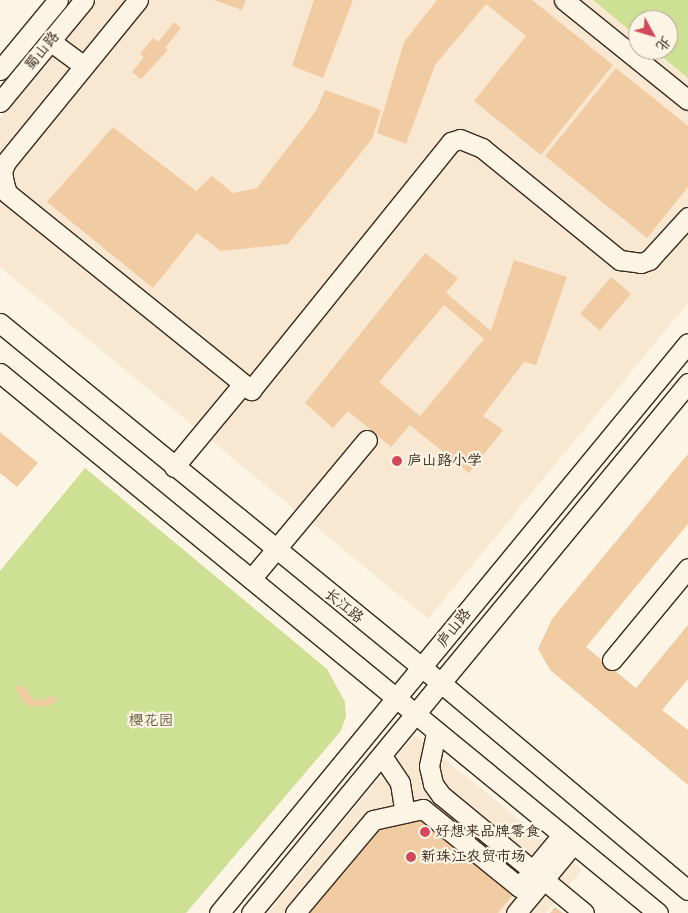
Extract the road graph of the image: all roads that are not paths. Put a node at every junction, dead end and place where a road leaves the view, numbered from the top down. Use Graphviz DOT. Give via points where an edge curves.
graph roads {
  1 [pos="58,0"];
  2 [pos="84,0"];
  3 [pos="138,0"];
  4 [pos="564,0"];
  5 [pos="50,41"];
  6 [pos="84,66"];
  7 [pos="0,70"];
  8 [pos="688,100"];
  9 [pos="0,102"];
  10 [pos="688,217"];
  11 [pos="0,323"];
  12 [pos="688,342"];
  13 [pos="0,373"];
  14 [pos="688,383"];
  15 [pos="243,384"];
  16 [pos="367,440"];
  17 [pos="174,467"];
  18 [pos="275,550"];
  19 [pos="688,568"];
  20 [pos="251,579"];
  21 [pos="612,660"];
  22 [pos="422,668"];
  23 [pos="441,684"];
  24 [pos="396,700"];
  25 [pos="415,715"];
  26 [pos="436,733"];
  27 [pos="382,756"];
  28 [pos="405,813"];
  29 [pos="493,826"];
  30 [pos="567,839"];
  31 [pos="474,849"];
  32 [pos="538,875"];
  33 [pos="688,890"];
  34 [pos="223,912"];
  35 [pos="251,913"];
  36 [pos="295,913"];
  37 [pos="516,913"];
  38 [pos="584,913"];
  39 [pos="658,913"];
  1 -- 7 [label="street, 蜀山路"];
  2 -- 5 [label="street, 蜀山路"];
  3 -- 6 [label="street"];
  4 -- 8 [label="street"];
  5 -- 6 [label="street"];
  5 -- 9 [label="street, 蜀山路"];
  6 -- 15 [label="street" via="6,162 2,171 7,193"];
  10 -- 15 [label="street" via="649,260 641,264 620,260 482,148 460,139 451,142 251,390"];
  11 -- 17 [label="street, 长江路"];
  12 -- 22 [label="street, 庐山路"];
  13 -- 20 [label="street"];
  14 -- 23 [label="street, 庐山路"];
  15 -- 17 [label="street"];
  16 -- 18 [label="street"];
  17 -- 18 [label="street, 长江路"];
  18 -- 20 [label="street"];
  18 -- 22 [label="street, 长江路"];
  19 -- 21 [label="street"];
  20 -- 24 [label="street"];
  22 -- 23 [label="street, 长江路"];
  22 -- 24 [label="street, 庐山路"];
  23 -- 25 [label="street, 庐山路"];
  23 -- 33 [label="street, 长江路"];
  24 -- 25 [label="street"];
  24 -- 34 [label="street, 庐山路"];
  25 -- 26 [label="street"];
  25 -- 27 [label="street, 庐山路"];
  26 -- 29 [label="street" via="429,766 433,784 441,795"];
  26 -- 30 [label="street"];
  27 -- 28 [label="street" via="400,783"];
  27 -- 35 [label="street, 庐山路"];
  28 -- 31 [label="street" via="423,809"];
  28 -- 36 [label="street" via="373,820"];
  29 -- 31 [label="street"];
  29 -- 32 [label="street"];
  30 -- 32 [label="street"];
  30 -- 39 [label="street"];
  31 -- 32 [label="street" via="519,887"];
  32 -- 37 [label="street"];
  32 -- 38 [label="street"];
}
